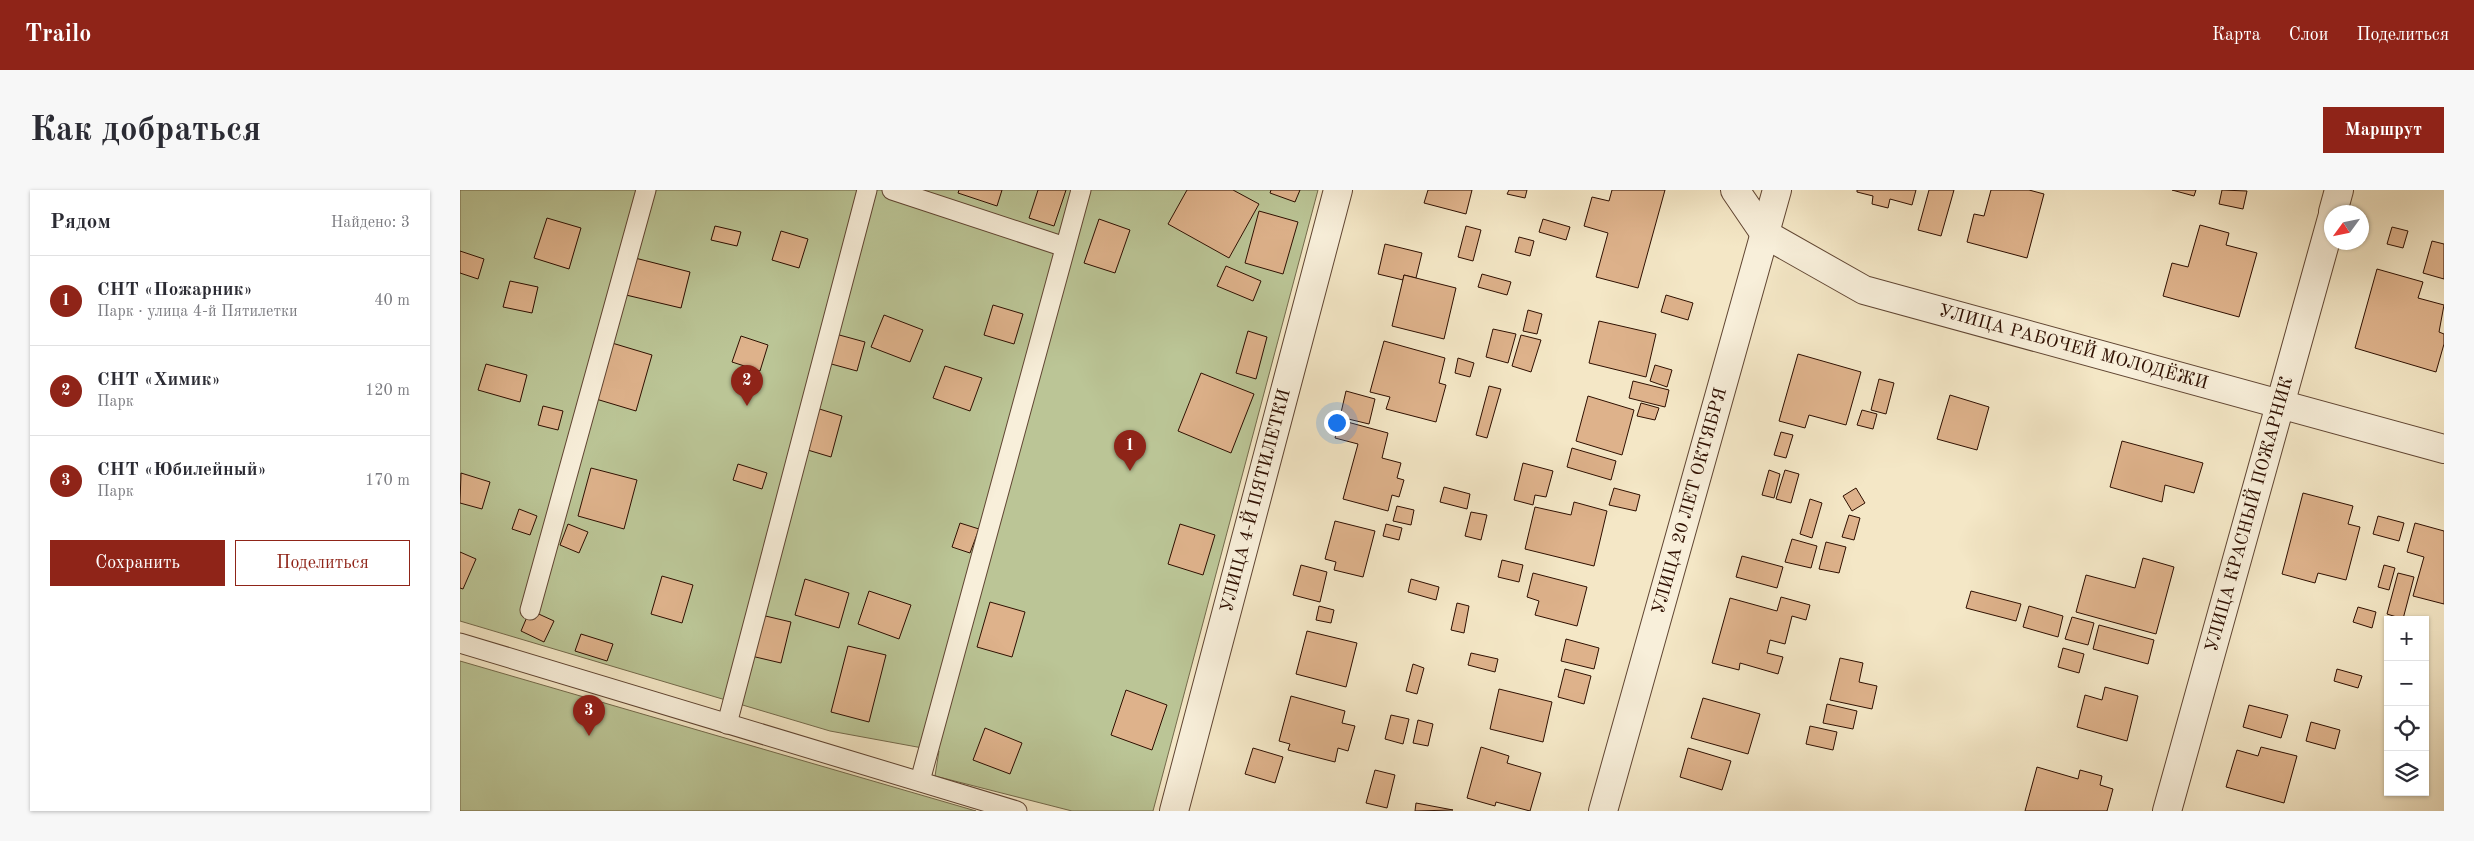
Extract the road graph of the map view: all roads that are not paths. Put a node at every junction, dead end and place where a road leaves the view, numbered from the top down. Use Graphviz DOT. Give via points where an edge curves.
graph roads {
  1 [pos="646,190"];
  2 [pos="867,190"];
  3 [pos="892,190"];
  4 [pos="1081,190"];
  5 [pos="1338,190"];
  6 [pos="1735,190"];
  7 [pos="1777,190"];
  8 [pos="2340,190"];
  9 [pos="2335,205"];
  10 [pos="1765,234"];
  11 [pos="2324,246"];
  12 [pos="1065,247"];
  13 [pos="2279,402"];
  14 [pos="2444,449"];
  15 [pos="530,610"];
  16 [pos="460,643"];
  17 [pos="727,724"];
  18 [pos="920,781"];
  19 [pos="986,807"];
  20 [pos="1017,811"];
  21 [pos="1174,811"];
  22 [pos="1603,811"];
  23 [pos="2167,811"];
  1 -- 15 [label="lane"];
  2 -- 17 [label="lane"];
  3 -- 12 [label="lane"];
  4 -- 12 [label="lane"];
  5 -- 21 [label="street, УЛИЦА 4-Й ПЯТИЛЕТКИ"];
  6 -- 10 [label="street, УЛИЦА РАБОЧЕЙ МОЛОДЁЖИ"];
  7 -- 10 [label="street, УЛИЦА 20 ЛЕТ ОКТЯБРЯ"];
  8 -- 9 [label="street"];
  10 -- 13 [label="street, УЛИЦА РАБОЧЕЙ МОЛОДЁЖИ" via="1864,290"];
  10 -- 22 [label="street, УЛИЦА 20 ЛЕТ ОКТЯБРЯ"];
  11 -- 13 [label="street, УЛИЦА КРАСНЫЙ ПОЖАРНИК"];
  12 -- 18 [label="lane"];
  13 -- 14 [label="street, УЛИЦА РАБОЧЕЙ МОЛОДЁЖИ"];
  13 -- 23 [label="street, УЛИЦА КРАСНЫЙ ПОЖАРНИК"];
  16 -- 17 [label="lane"];
  17 -- 18 [label="lane"];
  18 -- 19 [label="lane"];
  19 -- 20 [label="lane"];
}
